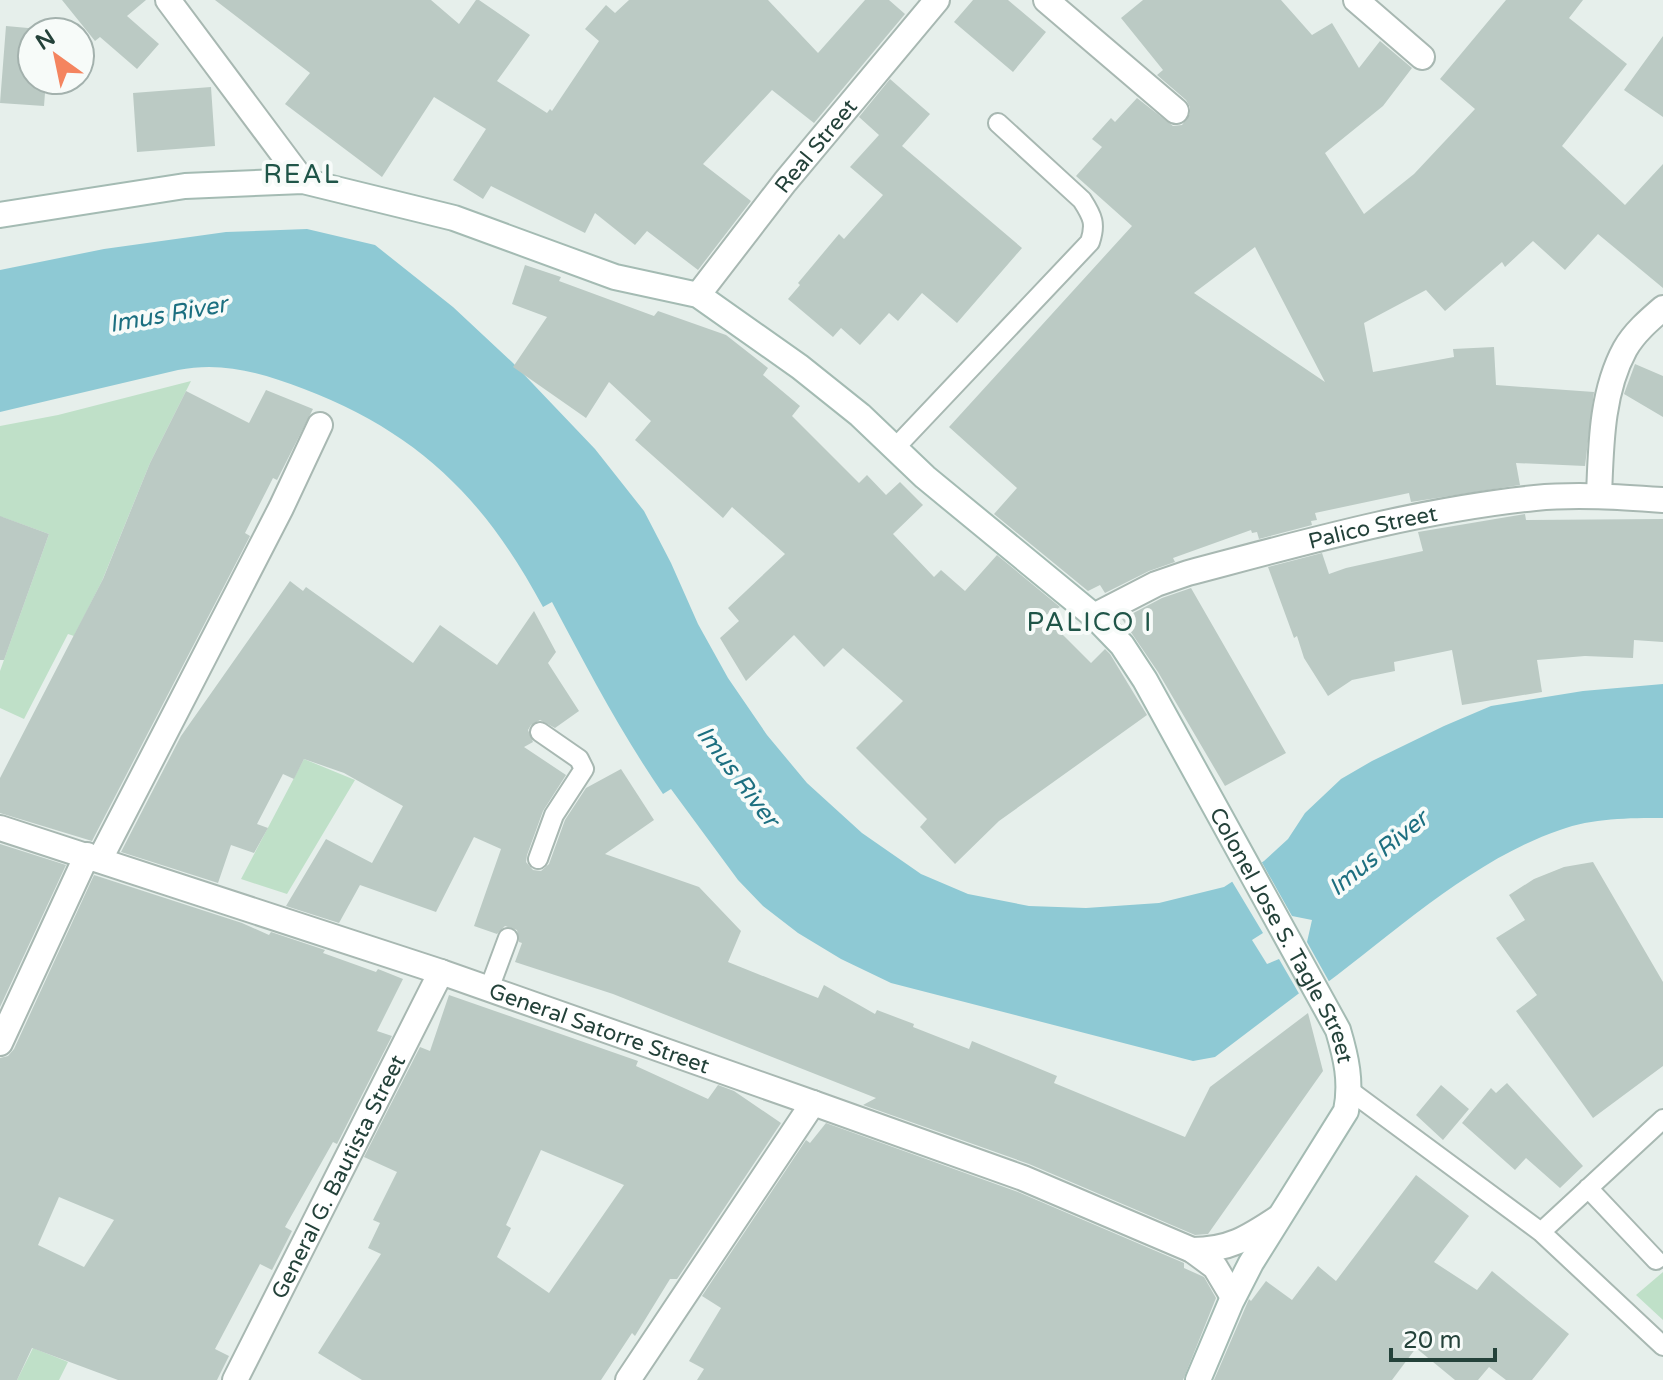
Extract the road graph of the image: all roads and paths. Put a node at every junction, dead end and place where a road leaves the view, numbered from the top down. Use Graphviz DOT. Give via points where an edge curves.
graph roads {
  1 [pos="168,0"];
  2 [pos="937,0"];
  3 [pos="1046,0"];
  4 [pos="1356,0"];
  5 [pos="1422,57"];
  6 [pos="1176,111"];
  7 [pos="998,123"];
  8 [pos="303,181"];
  9 [pos="0,215"];
  10 [pos="698,295"];
  11 [pos="1663,308"];
  12 [pos="320,425"];
  13 [pos="895,448"];
  14 [pos="1599,496"];
  15 [pos="1663,500"];
  16 [pos="1094,616"];
  17 [pos="540,732"];
  18 [pos="0,828"];
  19 [pos="93,857"];
  20 [pos="538,859"];
  21 [pos="508,938"];
  22 [pos="441,972"];
  23 [pos="489,989"];
  24 [pos="0,1043"];
  25 [pos="1349,1090"];
  26 [pos="813,1103"];
  27 [pos="1663,1119"];
  28 [pos="1588,1188"];
  29 [pos="1278,1218"];
  30 [pos="1541,1232"];
  31 [pos="1192,1250"];
  32 [pos="1656,1260"];
  33 [pos="1233,1297"];
  34 [pos="1663,1346"];
  35 [pos="235,1380"];
  36 [pos="628,1380"];
  37 [pos="1198,1380"];
  1 -- 8 [label="street"];
  2 -- 10 [label="street, Real Street"];
  3 -- 6 [label="street"];
  4 -- 5 [label="street"];
  7 -- 13 [label="lane" via="1082,200 1095,226 1090,242"];
  8 -- 9 [label="street" via="185,186"];
  8 -- 10 [label="street" via="454,218 615,277"];
  10 -- 13 [label="street, Colonel Jose S. Tagle Street" via="833,393"];
  11 -- 14 [label="street" via="1626,348 1610,383"];
  12 -- 19 [label="street" via="281,508"];
  13 -- 16 [label="street, Colonel Jose S. Tagle Street"];
  14 -- 15 [label="street, Palico Street"];
  14 -- 16 [label="street, Palico Street" via="1451,509 1327,537 1188,573"];
  16 -- 25 [label="street, Colonel Jose S. Tagle Street" via="1145,680 1338,1030"];
  17 -- 20 [label="lane" via="579,759 584,769 554,815"];
  18 -- 19 [label="street, General Satorre Street"];
  19 -- 22 [label="street, General Satorre Street"];
  19 -- 24 [label="street"];
  21 -- 23 [label="lane"];
  22 -- 23 [label="street, General Satorre Street"];
  22 -- 35 [label="street, General G. Bautista Street"];
  23 -- 26 [label="street, General Satorre Street"];
  25 -- 29 [label="street, Colonel Jose S. Tagle Street" via="1346,1111"];
  25 -- 30 [label="lane"];
  26 -- 31 [label="street, General Satorre Street" via="1023,1178"];
  26 -- 36 [label="street"];
  27 -- 28 [label="lane"];
  28 -- 30 [label="lane"];
  28 -- 32 [label="lane"];
  29 -- 31 [label="street" via="1224,1248"];
  29 -- 33 [label="street, Colonel Jose S. Tagle Street"];
  30 -- 34 [label="lane"];
  31 -- 33 [label="street, General Satorre Street" via="1215,1267"];
  33 -- 37 [label="street, Colonel Jose S. Tagle Street"];
}
